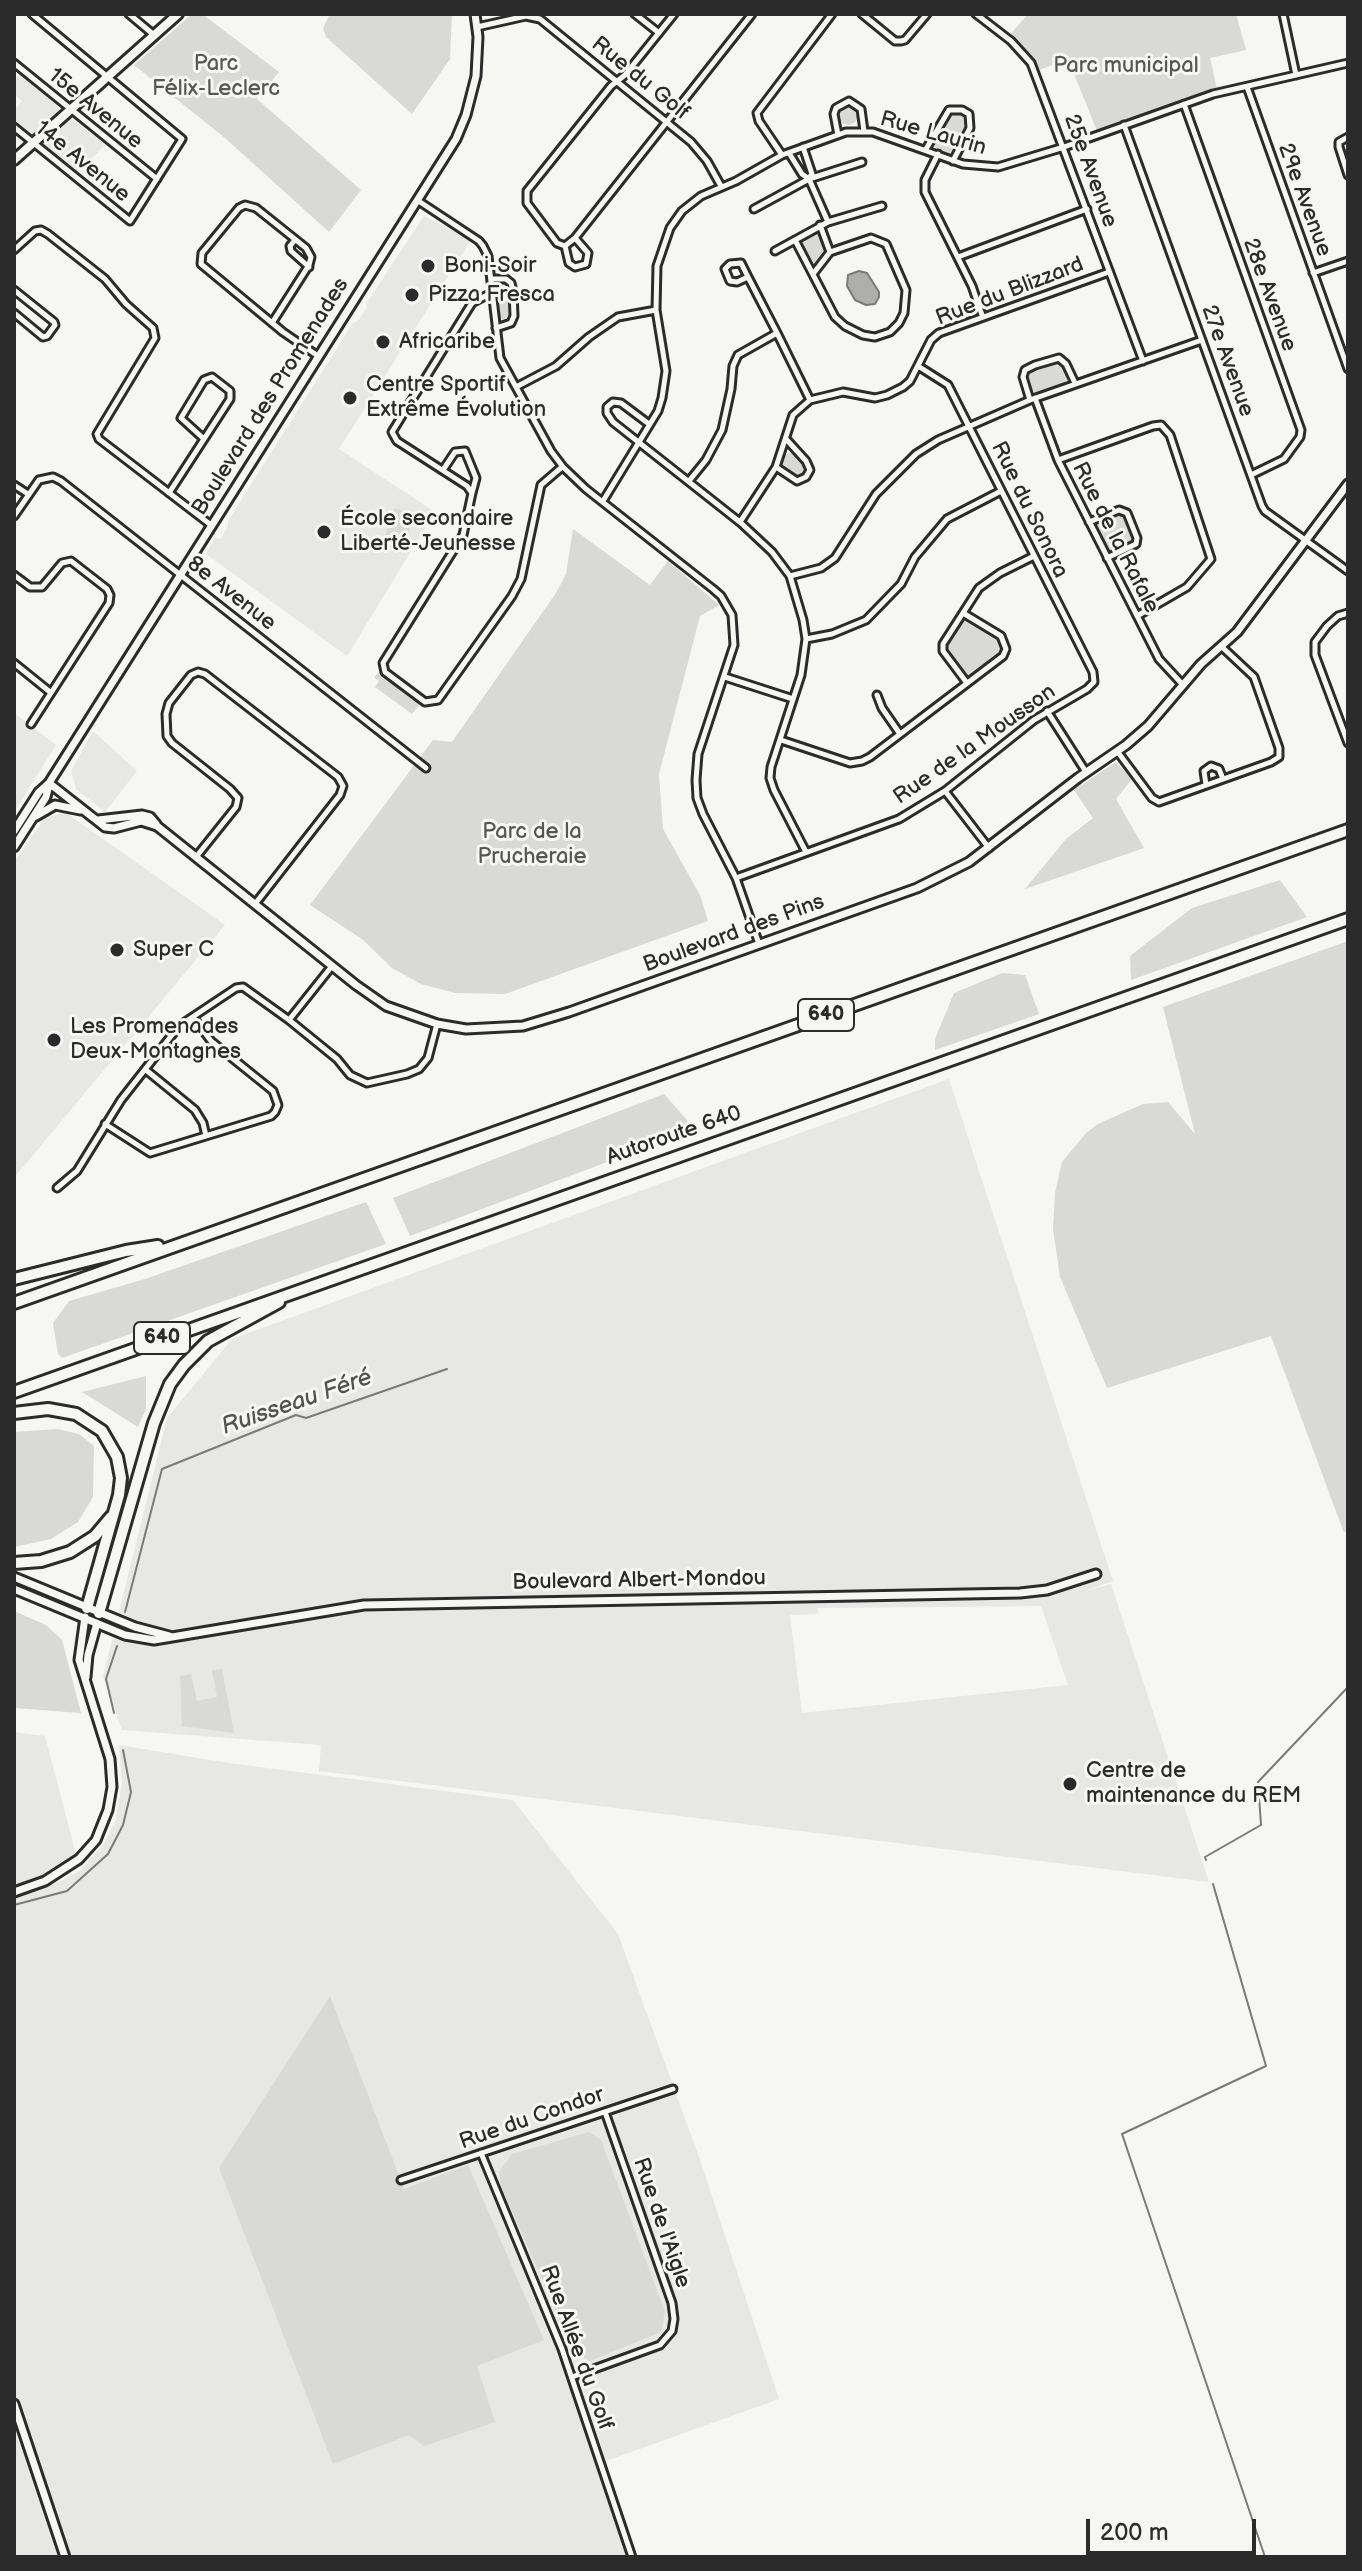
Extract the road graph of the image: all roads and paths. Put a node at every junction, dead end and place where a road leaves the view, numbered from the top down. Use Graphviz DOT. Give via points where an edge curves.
graph roads {
  1 [pos="32,14"];
  2 [pos="129,14"];
  3 [pos="178,14"];
  4 [pos="475,14"];
  5 [pos="635,14"];
  6 [pos="674,14"];
  7 [pos="752,14"];
  8 [pos="832,14"];
  9 [pos="862,14"];
  10 [pos="927,14"];
  11 [pos="976,14"];
  12 [pos="1283,14"];
  13 [pos="477,27"];
  14 [pos="659,33"];
  15 [pos="154,35"];
  16 [pos="14,63"];
  17 [pos="1348,63"];
  18 [pos="1296,75"];
  19 [pos="108,76"];
  20 [pos="618,81"];
  21 [pos="1247,87"];
  22 [pos="1184,104"];
  23 [pos="70,110"];
  24 [pos="666,120"];
  25 [pos="1124,125"];
  26 [pos="14,127"];
  27 [pos="864,131"];
  28 [pos="838,135"];
  29 [pos="1348,137"];
  30 [pos="33,143"];
  31 [pos="803,147"];
  32 [pos="1064,147"];
  33 [pos="926,149"];
  34 [pos="786,154"];
  35 [pos="938,154"];
  36 [pos="14,160"];
  37 [pos="953,161"];
  38 [pos="862,162"];
  39 [pos="1348,175"];
  40 [pos="157,179"];
  41 [pos="809,179"];
  42 [pos="721,186"];
  43 [pos="417,200"];
  44 [pos="882,206"];
  45 [pos="754,209"];
  46 [pos="1087,209"];
  47 [pos="828,222"];
  48 [pos="820,225"];
  49 [pos="575,238"];
  50 [pos="295,240"];
  51 [pos="795,240"];
  52 [pos="565,246"];
  53 [pos="14,250"];
  54 [pos="775,251"];
  55 [pos="830,252"];
  56 [pos="958,257"];
  57 [pos="1348,261"];
  58 [pos="309,267"];
  59 [pos="1109,272"];
  60 [pos="1313,273"];
  61 [pos="813,274"];
  62 [pos="748,277"];
  63 [pos="491,279"];
  64 [pos="14,290"];
  65 [pos="491,293"];
  66 [pos="656,310"];
  67 [pos="14,313"];
  68 [pos="982,315"];
  69 [pos="272,323"];
  70 [pos="496,328"];
  71 [pos="777,333"];
  72 [pos="1202,340"];
  73 [pos="318,356"];
  74 [pos="1143,361"];
  75 [pos="918,366"];
  76 [pos="1348,369"];
  77 [pos="1075,383"];
  78 [pos="516,387"];
  79 [pos="1032,399"];
  80 [pos="810,400"];
  81 [pos="649,424"];
  82 [pos="969,425"];
  83 [pos="204,439"];
  84 [pos="786,439"];
  85 [pos="639,440"];
  86 [pos="1058,460"];
  87 [pos="563,467"];
  88 [pos="776,467"];
  89 [pos="443,470"];
  90 [pos="1251,475"];
  91 [pos="689,481"];
  92 [pos="1348,484"];
  93 [pos="14,485"];
  94 [pos="1001,491"];
  95 [pos="169,493"];
  96 [pos="472,493"];
  97 [pos="28,494"];
  98 [pos="603,501"];
  99 [pos="14,516"];
  100 [pos="740,522"];
  101 [pos="1089,522"];
  102 [pos="211,525"];
  103 [pos="1306,540"];
  104 [pos="1034,556"];
  105 [pos="1107,558"];
  106 [pos="1348,571"];
  107 [pos="180,574"];
  108 [pos="14,575"];
  109 [pos="790,576"];
  110 [pos="963,613"];
  111 [pos="1348,613"];
  112 [pos="1137,616"];
  113 [pos="806,639"];
  114 [pos="1222,647"];
  115 [pos="14,663"];
  116 [pos="725,677"];
  117 [pos="1094,682"];
  118 [pos="967,683"];
  119 [pos="1183,685"];
  120 [pos="50,692"];
  121 [pos="877,695"];
  122 [pos="793,699"];
  123 [pos="1047,711"];
  124 [pos="31,724"];
  125 [pos="900,734"];
  126 [pos="781,740"];
  127 [pos="1348,743"];
  128 [pos="1117,751"];
  129 [pos="426,768"];
  130 [pos="1086,772"];
  131 [pos="1223,779"];
  132 [pos="49,783"];
  133 [pos="1206,785"];
  134 [pos="945,791"];
  135 [pos="86,811"];
  136 [pos="33,818"];
  137 [pos="1348,830"];
  138 [pos="14,831"];
  139 [pos="14,847"];
  140 [pos="989,849"];
  141 [pos="806,852"];
  142 [pos="196,857"];
  143 [pos="736,878"];
  144 [pos="255,904"];
  145 [pos="1348,919"];
  146 [pos="759,944"];
  147 [pos="333,965"];
  148 [pos="193,1017"];
  149 [pos="289,1020"];
  150 [pos="437,1024"];
  151 [pos="146,1070"];
  152 [pos="105,1124"];
  153 [pos="206,1136"];
  154 [pos="57,1188"];
  155 [pos="184,1242"];
  156 [pos="14,1279"];
  157 [pos="311,1286"];
  158 [pos="14,1303"];
  159 [pos="14,1392"];
  160 [pos="14,1413"];
  161 [pos="114,1512"];
  162 [pos="14,1563"];
  163 [pos="1096,1574"];
  164 [pos="14,1577"];
  165 [pos="14,1589"];
  166 [pos="86,1613"];
  167 [pos="98,1618"];
  168 [pos="87,1686"];
  169 [pos="14,1892"];
  170 [pos="673,2089"];
  171 [pos="605,2112"];
  172 [pos="481,2153"];
  173 [pos="401,2180"];
  174 [pos="572,2377"];
  175 [pos="14,2404"];
  176 [pos="65,2557"];
  177 [pos="632,2557"];
  1 -- 19 [label="street"];
  2 -- 15 [label="street"];
  3 -- 15 [label="main road"];
  4 -- 13 [label="street, Boulevard des Promenades"];
  5 -- 14 [label="street"];
  6 -- 14 [label="street"];
  7 -- 24 [label="street"];
  8 -- 34 [label="street" via="757,113"];
  9 -- 10 [label="street" via="895,41 905,40"];
  11 -- 32 [label="street, 25e Avenue" via="1031,63"];
  12 -- 18 [label="street"];
  13 -- 20 [label="street, Rue du Golf" via="538,18"];
  13 -- 43 [label="street, Boulevard des Promenades" via="476,76 465,120"];
  14 -- 20 [label="street"];
  15 -- 19 [label="main road"];
  16 -- 23 [label="street, 15e Avenue"];
  17 -- 18 [label="street, Rue Laurin"];
  18 -- 21 [label="street, Rue Laurin"];
  19 -- 23 [label="main road"];
  19 -- 40 [label="street" via="182,139"];
  20 -- 24 [label="street, Rue du Golf"];
  20 -- 52 [label="street" via="525,195 557,243"];
  21 -- 22 [label="street, Rue Laurin"];
  21 -- 60 [label="street, 29e Avenue"];
  22 -- 25 [label="street, Rue Laurin"];
  22 -- 90 [label="street, 28e Avenue" via="1301,430 1284,459"];
  23 -- 30 [label="main road"];
  23 -- 40 [label="street, 15e Avenue"];
  24 -- 42 [label="street, Rue du Golf" via="699,150"];
  24 -- 49 [label="street"];
  25 -- 32 [label="street, Rue Laurin"];
  25 -- 72 [label="street, 27e Avenue"];
  26 -- 30 [label="street, 14e Avenue"];
  27 -- 28 [label="street, Rue Laurin"];
  27 -- 28 [label="street" via="861,109 849,101 834,114"];
  27 -- 33 [label="street, Rue Laurin"];
  28 -- 31 [label="street, Rue Laurin"];
  29 -- 39 [label="street" via="1339,147"];
  30 -- 36 [label="main road"];
  30 -- 40 [label="street, 14e Avenue" via="130,221"];
  31 -- 34 [label="street, Rue Laurin"];
  31 -- 41 [label="street"];
  32 -- 37 [label="street, Rue Laurin" via="998,167"];
  32 -- 46 [label="street, 25e Avenue"];
  33 -- 35 [label="street, Rue Laurin"];
  33 -- 37 [label="street" via="949,110 962,110 969,114 970,128"];
  34 -- 41 [label="street"];
  34 -- 42 [label="street, Rue Laurin"];
  35 -- 37 [label="street, Rue Laurin"];
  35 -- 56 [label="street" via="925,192"];
  38 -- 41 [label="street"];
  41 -- 45 [label="street"];
  41 -- 47 [label="street"];
  42 -- 66 [label="street, Rue Laurin" via="682,211 670,228 657,266"];
  43 -- 63 [label="street" via="479,241 488,256"];
  43 -- 73 [label="street, Boulevard des Promenades"];
  44 -- 47 [label="street"];
  46 -- 56 [label="street"];
  46 -- 59 [label="street, 25e Avenue"];
  47 -- 48 [label="street"];
  48 -- 51 [label="street"];
  48 -- 55 [label="street"];
  49 -- 52 [label="street"];
  49 -- 52 [label="street" via="587,250 586,264 572,266"];
  50 -- 58 [label="street" via="310,252"];
  50 -- 58 [label="street" via="292,253"];
  50 -- 69 [label="street" via="247,204 201,256 204,268"];
  51 -- 54 [label="street"];
  51 -- 61 [label="street"];
  53 -- 95 [label="street" via="35,231 48,234 105,279 155,331 97,434"];
  55 -- 61 [label="street"];
  55 -- 61 [label="street" via="871,238 886,244 906,290 899,323 875,337 854,332 835,317"];
  56 -- 68 [label="street"];
  57 -- 60 [label="street"];
  58 -- 69 [label="street"];
  59 -- 68 [label="street, Rue du Blizzard"];
  59 -- 74 [label="street, 25e Avenue"];
  60 -- 76 [label="street, 29e Avenue"];
  62 -- 62 [label="street" via="741,263 725,269 730,281"];
  62 -- 71 [label="street"];
  63 -- 65 [label="street"];
  63 -- 70 [label="street" via="506,279 513,291 511,323"];
  64 -- 67 [label="street" via="55,325 43,337"];
  65 -- 70 [label="street"];
  65 -- 89 [label="street" via="472,303 392,432 397,441"];
  66 -- 78 [label="street" via="618,317 556,366"];
  66 -- 81 [label="street, Rue Laurin" via="666,371 662,398"];
  68 -- 75 [label="street, Rue du Blizzard" via="939,333"];
  69 -- 73 [label="street"];
  70 -- 78 [label="street" via="500,358"];
  71 -- 80 [label="street"];
  71 -- 91 [label="street" via="738,355 722,430"];
  72 -- 74 [label="street"];
  72 -- 90 [label="street, 27e Avenue"];
  73 -- 102 [label="street, Boulevard des Promenades"];
  74 -- 77 [label="street"];
  75 -- 80 [label="street, Rue du Blizzard" via="903,387 887,395 843,392"];
  75 -- 82 [label="street, Rue du Sonora" via="948,385"];
  77 -- 79 [label="street"];
  77 -- 79 [label="street" via="1059,358 1035,365 1023,377"];
  78 -- 87 [label="street"];
  79 -- 82 [label="street"];
  79 -- 86 [label="street, Rue de la Rafale"];
  80 -- 84 [label="street" via="793,415"];
  81 -- 85 [label="street, Rue Laurin"];
  81 -- 85 [label="street" via="621,403 607,407 613,422"];
  82 -- 94 [label="street, Rue du Sonora"];
  82 -- 109 [label="street" via="916,454 896,472 835,558 821,568"];
  83 -- 83 [label="street" via="230,399 230,391 212,377 204,380 181,418"];
  83 -- 95 [label="street"];
  84 -- 88 [label="street"];
  84 -- 88 [label="street" via="810,470 797,481"];
  85 -- 91 [label="street"];
  85 -- 98 [label="street, Rue Laurin"];
  86 -- 101 [label="street, Rue de la Rafale"];
  86 -- 112 [label="street" via="1153,426 1161,425 1170,435 1211,559 1187,587"];
  87 -- 96 [label="street" via="541,485 521,579 512,596 438,700 425,702 385,672 383,663 463,535"];
  87 -- 98 [label="street"];
  88 -- 100 [label="street"];
  89 -- 96 [label="street"];
  89 -- 96 [label="street" via="455,452 465,451 476,478"];
  90 -- 103 [label="street, 27e Avenue" via="1265,511"];
  91 -- 100 [label="street"];
  92 -- 103 [label="street, Boulevard des Pins"];
  93 -- 97 [label="street"];
  94 -- 104 [label="street, Rue du Sonora"];
  94 -- 113 [label="street" via="947,519 915,557 901,584 866,620"];
  95 -- 102 [label="street"];
  97 -- 99 [label="street"];
  97 -- 107 [label="street, 8e Avenue" via="39,480 61,481"];
  98 -- 116 [label="street" via="728,605 735,635"];
  100 -- 109 [label="street"];
  101 -- 105 [label="street, Rue de la Rafale"];
  101 -- 105 [label="street" via="1119,510 1127,513 1136,544"];
  102 -- 107 [label="street, Boulevard des Promenades"];
  103 -- 106 [label="street, 27e Avenue"];
  103 -- 114 [label="street, Boulevard des Pins"];
  104 -- 110 [label="street" via="979,588"];
  104 -- 117 [label="street, Rue du Sonora"];
  105 -- 112 [label="street, Rue de la Rafale"];
  107 -- 129 [label="street, 8e Avenue"];
  107 -- 132 [label="street, Boulevard des Promenades"];
  108 -- 120 [label="street" via="30,587 42,587 62,563 71,561 110,595"];
  109 -- 113 [label="street"];
  110 -- 118 [label="street" via="943,647"];
  110 -- 118 [label="street" via="996,631 1006,649"];
  111 -- 127 [label="street" via="1338,616 1315,642 1315,655"];
  112 -- 119 [label="street, Rue de la Rafale" via="1159,659"];
  113 -- 122 [label="street"];
  114 -- 119 [label="street, Boulevard des Pins"];
  114 -- 131 [label="street" via="1254,677 1280,753 1271,762"];
  115 -- 120 [label="street"];
  116 -- 122 [label="street"];
  116 -- 143 [label="street" via="698,754 696,780 703,814"];
  117 -- 123 [label="street, Rue de la Mousson"];
  118 -- 125 [label="street"];
  119 -- 128 [label="street, Boulevard des Pins" via="1148,726"];
  120 -- 124 [label="street"];
  121 -- 125 [label="street"];
  122 -- 126 [label="street"];
  123 -- 130 [label="street"];
  123 -- 134 [label="street, Rue de la Mousson"];
  125 -- 126 [label="street" via="856,763"];
  126 -- 141 [label="street" via="770,778"];
  128 -- 130 [label="street, Boulevard des Pins"];
  128 -- 133 [label="street" via="1159,802"];
  130 -- 140 [label="street, Boulevard des Pins"];
  131 -- 133 [label="street"];
  131 -- 133 [label="street" via="1211,766 1204,771"];
  132 -- 135 [label="street"];
  132 -- 136 [label="street, Boulevard des Promenades"];
  132 -- 138 [label="street, Boulevard des Promenades"];
  134 -- 140 [label="street"];
  134 -- 141 [label="street, Rue de la Mousson" via="899,819"];
  135 -- 136 [label="street" via="55,805"];
  135 -- 142 [label="street, Boulevard des Pins" via="98,820 150,817"];
  136 -- 139 [label="street, Boulevard des Promenades"];
  137 -- 155 [label="highway, 640"];
  140 -- 146 [label="street, Boulevard des Pins" via="917,888"];
  141 -- 143 [label="street, Rue de la Mousson"];
  142 -- 144 [label="street, Boulevard des Pins"];
  142 -- 144 [label="street" via="238,798 167,736 169,703 198,672 343,786"];
  143 -- 146 [label="street"];
  144 -- 147 [label="street, Boulevard des Pins"];
  145 -- 157 [label="highway, Autoroute 640 / 640"];
  146 -- 150 [label="street, Boulevard des Pins" via="523,1026 471,1029"];
  147 -- 149 [label="street"];
  147 -- 150 [label="street, Boulevard des Pins" via="386,1006"];
  148 -- 149 [label="street" via="243,987"];
  148 -- 151 [label="street" via="179,1026"];
  148 -- 153 [label="street" via="211,1041 273,1091 278,1105 271,1116"];
  149 -- 150 [label="street" via="350,1075 367,1083 419,1069 428,1058"];
  151 -- 152 [label="street"];
  151 -- 153 [label="street" via="195,1110"];
  152 -- 153 [label="street" via="150,1153"];
  152 -- 154 [label="street" via="77,1171"];
  155 -- 156 [label="highway"];
  155 -- 158 [label="highway, 640"];
  157 -- 159 [label="highway, Autoroute 640 / 640"];
  157 -- 167 [label="highway" via="219,1334 174,1378 156,1417"];
  160 -- 161 [label="highway" via="62,1410 102,1431 120,1467"];
  161 -- 162 [label="highway" via="99,1533 70,1552"];
  161 -- 166 [label="highway"];
  163 -- 167 [label="street, Boulevard Albert-Mondou" via="1020,1593 364,1605 183,1637"];
  164 -- 166 [label="street"];
  165 -- 166 [label="street"];
  166 -- 167 [label="street"];
  166 -- 168 [label="street" via="79,1654"];
  167 -- 168 [label="street"];
  168 -- 169 [label="street" via="111,1764 107,1816 96,1840 75,1863"];
  170 -- 171 [label="street, Rue du Condor"];
  171 -- 172 [label="street, Rue du Condor"];
  171 -- 174 [label="street, Rue de l'Aigle" via="674,2319 660,2345"];
  172 -- 173 [label="street, Rue du Condor"];
  172 -- 174 [label="street, Rue Allée du Golf"];
  174 -- 177 [label="street, Rue Allée du Golf"];
  175 -- 176 [label="street"];
}
